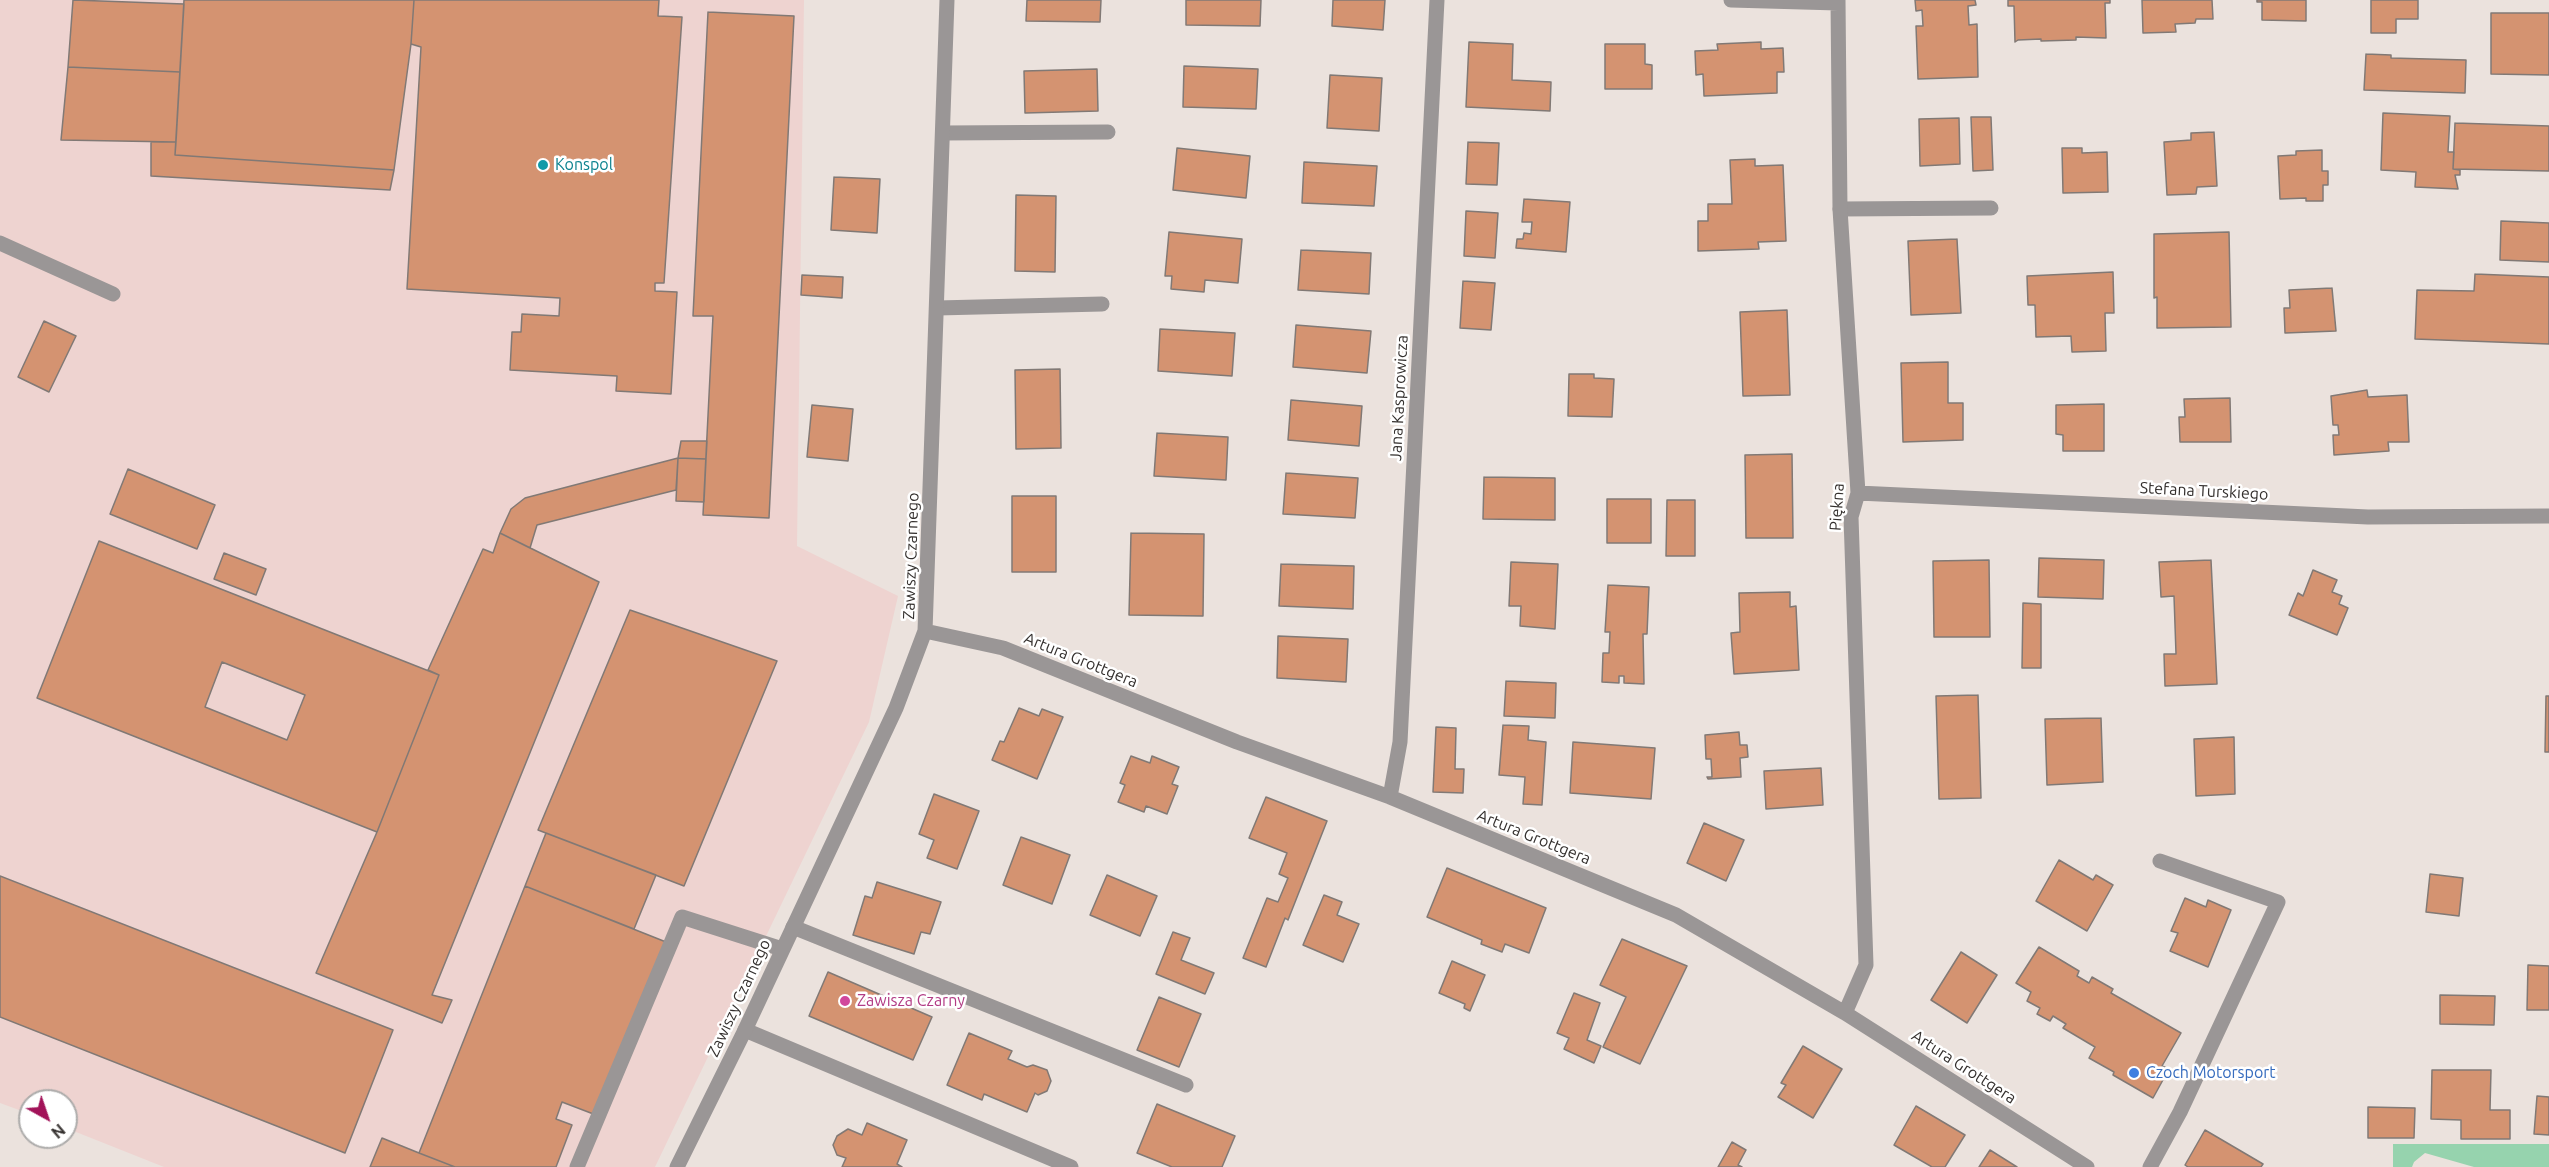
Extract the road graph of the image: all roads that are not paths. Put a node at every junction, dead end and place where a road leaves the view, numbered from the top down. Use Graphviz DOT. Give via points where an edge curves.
graph roads {
  1 [pos="947,0"];
  2 [pos="1437,0"];
  3 [pos="1731,0"];
  4 [pos="1838,1"];
  5 [pos="1108,132"];
  6 [pos="943,133"];
  7 [pos="1991,208"];
  8 [pos="1840,209"];
  9 [pos="0,243"];
  10 [pos="113,294"];
  11 [pos="1102,304"];
  12 [pos="937,308"];
  13 [pos="1858,493"];
  14 [pos="2549,516"];
  15 [pos="925,631"];
  16 [pos="1390,797"];
  17 [pos="2160,861"];
  18 [pos="793,927"];
  19 [pos="782,949"];
  20 [pos="1845,1013"];
  21 [pos="745,1030"];
  22 [pos="1186,1085"];
  23 [pos="577,1167"];
  24 [pos="677,1167"];
  25 [pos="1071,1167"];
  26 [pos="2087,1167"];
  27 [pos="2150,1167"];
  1 -- 6 [label="street, Zawiszy Czarnego"];
  2 -- 16 [label="street, Jana Kasprowicza" via="1401,742"];
  3 -- 4 [label="street"];
  4 -- 8 [label="street, Piękna"];
  5 -- 6 [label="street"];
  6 -- 12 [label="street, Zawiszy Czarnego"];
  7 -- 8 [label="street"];
  8 -- 13 [label="street, Piękna"];
  9 -- 10 [label="street"];
  11 -- 12 [label="street"];
  12 -- 15 [label="street, Zawiszy Czarnego"];
  13 -- 14 [label="street, Stefana Turskiego" via="2368,517"];
  13 -- 20 [label="street, Piękna" via="1851,517 1866,964"];
  15 -- 16 [label="street, Artura Grottgera" via="1003,648 1237,742"];
  15 -- 18 [label="street, Zawiszy Czarnego" via="896,708"];
  16 -- 20 [label="street, Artura Grottgera" via="1676,915"];
  17 -- 27 [label="street" via="2278,902 2180,1112"];
  18 -- 19 [label="street, Zawiszy Czarnego"];
  18 -- 22 [label="street"];
  19 -- 21 [label="street, Zawiszy Czarnego"];
  19 -- 23 [label="street" via="682,917"];
  20 -- 26 [label="street, Artura Grottgera"];
  21 -- 24 [label="street, Zawiszy Czarnego"];
  21 -- 25 [label="street"];
}
